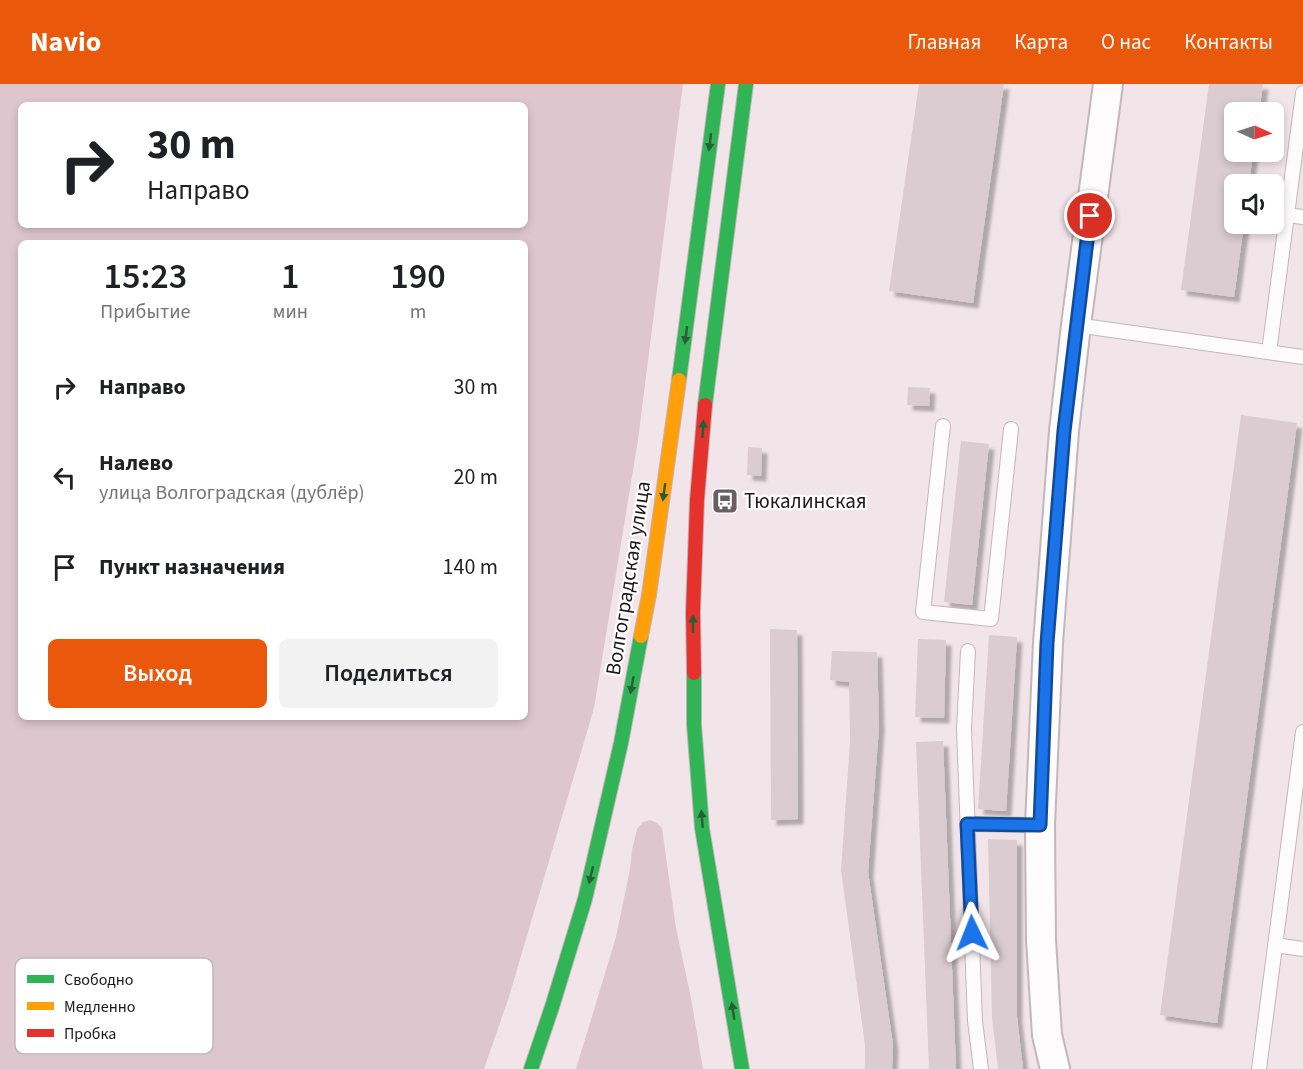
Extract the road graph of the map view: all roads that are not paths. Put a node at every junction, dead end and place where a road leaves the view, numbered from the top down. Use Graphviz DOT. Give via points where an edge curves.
graph roads {
  1 [pos="718,84"];
  2 [pos="746,84"];
  3 [pos="1108,84"];
  4 [pos="1303,93"];
  5 [pos="1287,215"];
  6 [pos="1303,217"];
  7 [pos="1076,325"];
  8 [pos="1269,352"];
  9 [pos="1303,357"];
  10 [pos="943,426"];
  11 [pos="1011,429"];
  12 [pos="968,651"];
  13 [pos="1303,732"];
  14 [pos="967,824"];
  15 [pos="1040,825"];
  16 [pos="1275,945"];
  17 [pos="1303,949"];
  18 [pos="531,1069"];
  19 [pos="742,1069"];
  20 [pos="981,1069"];
  21 [pos="1054,1069"];
  22 [pos="1259,1069"];
  1 -- 18 [label="main road, Волгоградская улица, one-way" via="649,595 621,743 585,898"];
  19 -- 2 [label="main road, one-way" via="702,828 694,724 693,612 704,417"];
  3 -- 7 [label="street"];
  4 -- 5 [label="lane"];
  5 -- 6 [label="lane"];
  5 -- 8 [label="lane"];
  7 -- 8 [label="lane"];
  7 -- 15 [label="street" via="1047,643"];
  8 -- 9 [label="lane"];
  10 -- 11 [label="lane" via="923,612 991,619"];
  12 -- 14 [label="lane" via="964,729"];
  13 -- 16 [label="lane"];
  14 -- 15 [label="lane"];
  14 -- 20 [label="lane" via="975,1021"];
  15 -- 21 [label="street" via="1041,940 1047,1035"];
  16 -- 17 [label="lane"];
  16 -- 22 [label="lane"];
}
